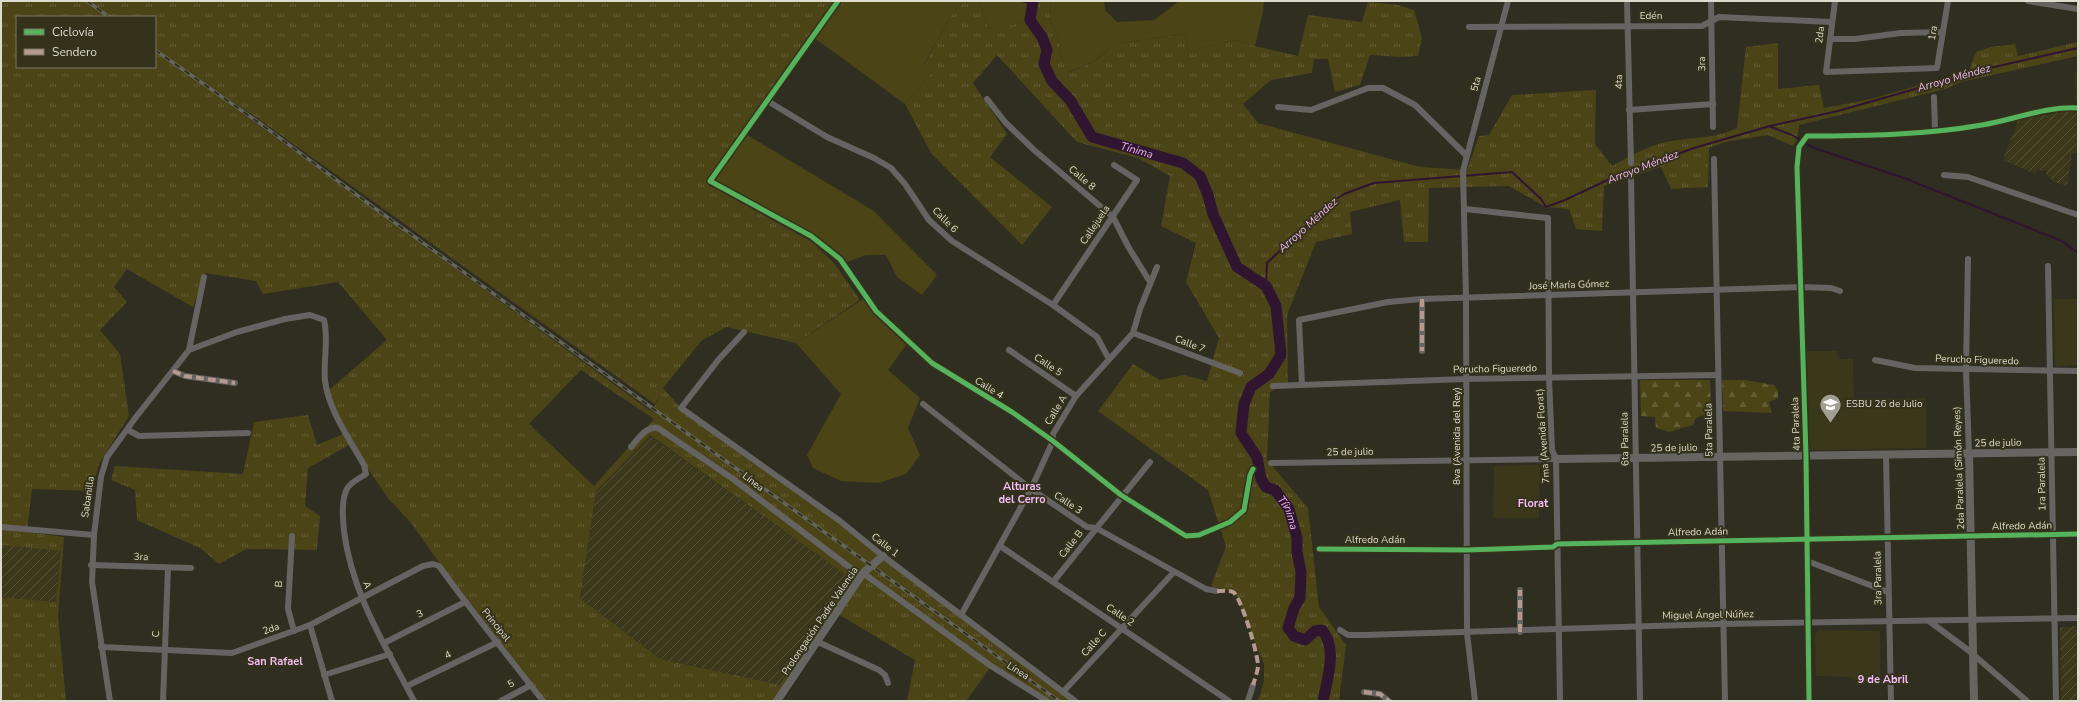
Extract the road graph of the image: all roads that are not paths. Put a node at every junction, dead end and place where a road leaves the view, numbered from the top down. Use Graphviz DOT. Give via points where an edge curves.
graph roads {
  1 [pos="838,1"];
  2 [pos="1508,1"];
  3 [pos="1627,1"];
  4 [pos="1711,1"];
  5 [pos="1834,1"];
  6 [pos="1948,1"];
  7 [pos="2028,1"];
  8 [pos="2078,9"];
  9 [pos="1712,22"];
  10 [pos="1832,22"];
  11 [pos="1628,26"];
  12 [pos="1469,27"];
  13 [pos="1501,28"];
  14 [pos="1943,32"];
  15 [pos="1830,39"];
  16 [pos="1826,72"];
  17 [pos="1934,97"];
  18 [pos="987,99"];
  19 [pos="766,100"];
  20 [pos="1713,104"];
  21 [pos="1278,107"];
  22 [pos="2078,108"];
  23 [pos="1629,110"];
  24 [pos="1713,127"];
  25 [pos="1935,130"];
  26 [pos="1466,155"];
  27 [pos="1714,159"];
  28 [pos="1630,163"];
  29 [pos="1114,165"];
  30 [pos="1462,171"];
  31 [pos="1944,175"];
  32 [pos="1631,177"];
  33 [pos="1465,209"];
  34 [pos="2078,215"];
  35 [pos="1112,217"];
  36 [pos="1968,259"];
  37 [pos="2048,266"];
  38 [pos="1157,267"];
  39 [pos="204,277"];
  40 [pos="1150,282"];
  41 [pos="1801,287"];
  42 [pos="1716,290"];
  43 [pos="1840,291"];
  44 [pos="1633,293"];
  45 [pos="1549,295"];
  46 [pos="1466,298"];
  47 [pos="1422,299"];
  48 [pos="1052,305"];
  49 [pos="744,332"];
  50 [pos="1133,333"];
  51 [pos="189,350"];
  52 [pos="1009,350"];
  53 [pos="1422,351"];
  54 [pos="1109,359"];
  55 [pos="1875,360"];
  56 [pos="1966,369"];
  57 [pos="173,371"];
  58 [pos="2078,371"];
  59 [pos="2050,372"];
  60 [pos="1240,373"];
  61 [pos="1718,375"];
  62 [pos="1634,377"];
  63 [pos="1549,378"];
  64 [pos="1466,379"];
  65 [pos="235,383"];
  66 [pos="1302,385"];
  67 [pos="1273,386"];
  68 [pos="1076,396"];
  69 [pos="924,404"];
  70 [pos="128,430"];
  71 [pos="248,433"];
  72 [pos="1053,441"];
  73 [pos="631,446"];
  74 [pos="2078,452"];
  75 [pos="2052,453"];
  76 [pos="1968,454"];
  77 [pos="1886,455"];
  78 [pos="1806,456"];
  79 [pos="1720,457"];
  80 [pos="1636,458"];
  81 [pos="1556,459"];
  82 [pos="1466,461"];
  83 [pos="1150,462"];
  84 [pos="1271,463"];
  85 [pos="1253,469"];
  86 [pos="1031,489"];
  87 [pos="1121,495"];
  88 [pos="1,527"];
  89 [pos="1096,528"];
  90 [pos="2053,534"];
  91 [pos="2078,534"];
  92 [pos="94,535"];
  93 [pos="1970,535"];
  94 [pos="292,536"];
  95 [pos="1888,538"];
  96 [pos="1807,539"];
  97 [pos="1722,541"];
  98 [pos="1637,543"];
  99 [pos="1557,544"];
  100 [pos="1000,546"];
  101 [pos="1319,549"];
  102 [pos="1467,550"];
  103 [pos="882,556"];
  104 [pos="1807,561"];
  105 [pos="433,564"];
  106 [pos="91,566"];
  107 [pos="168,568"];
  108 [pos="191,568"];
  109 [pos="1173,572"];
  110 [pos="862,575"];
  111 [pos="1053,582"];
  112 [pos="1520,590"];
  113 [pos="1217,591"];
  114 [pos="1888,592"];
  115 [pos="361,598"];
  116 [pos="465,602"];
  117 [pos="961,615"];
  118 [pos="2078,618"];
  119 [pos="2055,619"];
  120 [pos="1929,621"];
  121 [pos="1972,621"];
  122 [pos="1889,622"];
  123 [pos="1723,624"];
  124 [pos="1808,624"];
  125 [pos="310,625"];
  126 [pos="1639,627"];
  127 [pos="1121,628"];
  128 [pos="1340,630"];
  129 [pos="1560,630"];
  130 [pos="294,631"];
  131 [pos="1520,632"];
  132 [pos="1467,633"];
  133 [pos="498,642"];
  134 [pos="818,642"];
  135 [pos="384,643"];
  136 [pos="101,647"];
  137 [pos="165,650"];
  138 [pos="390,654"];
  139 [pos="1973,654"];
  140 [pos="324,675"];
  141 [pos="888,683"];
  142 [pos="531,685"];
  143 [pos="1253,685"];
  144 [pos="406,686"];
  145 [pos="1063,692"];
  146 [pos="1364,692"];
  147 [pos="110,701"];
  148 [pos="163,701"];
  149 [pos="332,701"];
  150 [pos="414,701"];
  151 [pos="501,701"];
  152 [pos="543,701"];
  153 [pos="777,701"];
  154 [pos="1047,701"];
  155 [pos="1075,701"];
  156 [pos="1230,701"];
  157 [pos="1248,701"];
  158 [pos="1389,701"];
  159 [pos="1476,701"];
  160 [pos="1560,701"];
  161 [pos="1640,701"];
  162 [pos="1725,701"];
  163 [pos="1810,701"];
  164 [pos="1891,701"];
  165 [pos="1974,701"];
  166 [pos="2027,701"];
  167 [pos="2056,701"];
  1 -- 19 [label="street"];
  2 -- 13 [label="street, 5ta"];
  3 -- 11 [label="street, 4ta"];
  4 -- 9 [label="street, 3ra"];
  5 -- 10 [label="street, 2da"];
  6 -- 14 [label="street, 1ra"];
  7 -- 8 [label="street"];
  9 -- 10 [label="street, Edén" via="1719,17"];
  9 -- 11 [label="street, Edén" via="1702,26"];
  9 -- 20 [label="street, 3ra"];
  10 -- 15 [label="street, 2da"];
  11 -- 13 [label="street, Edén"];
  11 -- 23 [label="street, 4ta"];
  12 -- 13 [label="street, Edén"];
  13 -- 26 [label="street, 5ta"];
  14 -- 15 [label="street"];
  14 -- 16 [label="street, 1ra" via="1937,68"];
  15 -- 16 [label="street, 2da"];
  17 -- 25 [label="street"];
  18 -- 35 [label="street, Calle 8" via="1005,122 1034,150"];
  19 -- 48 [label="street, Calle 6" via="827,137 891,168 929,220 952,241"];
  19 -- 72 [label="street, Calle 4" via="710,181 811,236 840,259 876,311 932,363 1012,412"];
  20 -- 23 [label="street"];
  20 -- 24 [label="street, 3ra"];
  21 -- 26 [label="street" via="1310,110 1368,88 1384,88 1415,105"];
  22 -- 25 [label="street" via="2055,110 1982,125"];
  23 -- 28 [label="street, 4ta"];
  25 -- 41 [label="street, 4ta Paralela" via="1852,136 1807,136 1799,147 1797,167"];
  26 -- 30 [label="street, 5ta"];
  27 -- 42 [label="street, 5ta Paralela"];
  29 -- 35 [label="street, Callejuela" via="1137,180"];
  30 -- 33 [label="street, 8va (Avenida del Rey)"];
  31 -- 34 [label="street" via="1968,177"];
  32 -- 44 [label="street, 6ta Paralela"];
  33 -- 45 [label="street, 7ma (Avenida Florat)" via="1548,218"];
  33 -- 46 [label="street, 8va (Avenida del Rey)"];
  35 -- 40 [label="street, Calle 8"];
  35 -- 48 [label="street, Callejuela"];
  36 -- 56 [label="street, 2da Paralela (Simón Reyes)"];
  37 -- 59 [label="street, 1ra Paralela"];
  38 -- 40 [label="street, Calle A"];
  39 -- 51 [label="street, Sabanilla"];
  40 -- 50 [label="street, Calle A"];
  41 -- 42 [label="street, José María Gómez"];
  41 -- 43 [label="street, José María Gómez" via="1831,288"];
  41 -- 78 [label="street, 4ta Paralela"];
  42 -- 44 [label="street, José María Gómez"];
  42 -- 61 [label="street, 5ta Paralela"];
  44 -- 45 [label="street, José María Gómez"];
  44 -- 62 [label="street, 6ta Paralela"];
  45 -- 46 [label="street, José María Gómez"];
  45 -- 63 [label="street, 7ma (Avenida Florat)"];
  46 -- 47 [label="street, José María Gómez"];
  46 -- 64 [label="street, 8va (Avenida del Rey)"];
  47 -- 53 [label="street"];
  47 -- 66 [label="street, José María Gómez" via="1388,302 1300,320"];
  48 -- 54 [label="street, Calle 6" via="1096,337"];
  49 -- 103 [label="street, Calle 1" via="719,359 681,408 840,521"];
  50 -- 54 [label="street, Calle A"];
  50 -- 60 [label="street, Calle 7"];
  51 -- 57 [label="street, Sabanilla"];
  51 -- 115 [label="street, A" via="237,332 285,319 310,314 324,320 325,380 328,398 364,465 366,474 352,483 345,494 343,519 347,556"];
  52 -- 68 [label="street, Calle 5"];
  54 -- 68 [label="street, Calle A"];
  55 -- 56 [label="street, Perucho Figueredo" via="1915,368"];
  56 -- 59 [label="street, Perucho Figueredo"];
  56 -- 76 [label="street, 2da Paralela (Simón Reyes)"];
  57 -- 65 [label="street" via="191,378"];
  57 -- 70 [label="street, Sabanilla"];
  58 -- 59 [label="street, Perucho Figueredo"];
  59 -- 75 [label="street, 1ra Paralela"];
  61 -- 62 [label="street, Perucho Figueredo"];
  61 -- 79 [label="street, 5ta Paralela"];
  62 -- 63 [label="street, Perucho Figueredo"];
  62 -- 80 [label="street, 6ta Paralela"];
  63 -- 64 [label="street, Perucho Figueredo"];
  63 -- 81 [label="street, 7ma (Avenida Florat)" via="1552,450"];
  64 -- 66 [label="street, Perucho Figueredo"];
  64 -- 82 [label="street, 8va (Avenida del Rey)"];
  66 -- 67 [label="street, Perucho Figueredo"];
  68 -- 72 [label="street, Calle A" via="1053,434"];
  69 -- 86 [label="street, Calle 3"];
  70 -- 71 [label="street" via="139,436"];
  70 -- 92 [label="street, Sabanilla" via="107,457 100,477"];
  72 -- 86 [label="street, Calle A"];
  72 -- 87 [label="street, Calle 4"];
  73 -- 110 [label="street, Línea" via="645,431 653,427 658,428 733,479"];
  74 -- 75 [label="street, 25 de julio"];
  75 -- 76 [label="street, 25 de julio"];
  75 -- 90 [label="street, 1ra Paralela"];
  76 -- 77 [label="street, 25 de julio"];
  76 -- 93 [label="street, 2da Paralela (Simón Reyes)"];
  77 -- 78 [label="street, 25 de julio"];
  77 -- 95 [label="street, 3ra Paralela"];
  78 -- 79 [label="street, 25 de julio"];
  78 -- 96 [label="street, 4ta Paralela"];
  79 -- 80 [label="street, 25 de julio"];
  79 -- 97 [label="street, 5ta Paralela"];
  80 -- 81 [label="street, 25 de julio"];
  80 -- 98 [label="street, 6ta Paralela"];
  81 -- 82 [label="street, 25 de julio"];
  81 -- 99 [label="street, 7ma (Avenida Florat)"];
  82 -- 84 [label="street, 25 de julio"];
  82 -- 102 [label="street, 8va (Avenida del Rey)"];
  83 -- 87 [label="street, Calle B"];
  85 -- 87 [label="street, Calle 4" via="1244,510 1230,522 1199,535 1186,536"];
  86 -- 89 [label="street, Calle 3" via="1087,528"];
  86 -- 100 [label="street, Calle A"];
  87 -- 89 [label="street, Calle B"];
  88 -- 92 [label="street"];
  89 -- 109 [label="street, Calle 3"];
  89 -- 111 [label="street, Calle B"];
  90 -- 91 [label="street, Alfredo Adán"];
  90 -- 93 [label="street, Alfredo Adán"];
  90 -- 119 [label="street, 1ra Paralela"];
  92 -- 106 [label="street, Sabanilla"];
  93 -- 95 [label="street, Alfredo Adán"];
  93 -- 121 [label="street, 2da Paralela (Simón Reyes)"];
  94 -- 130 [label="street, B" via="288,609"];
  95 -- 96 [label="street, Alfredo Adán"];
  95 -- 114 [label="street, 3ra Paralela"];
  96 -- 97 [label="street, Alfredo Adán"];
  96 -- 104 [label="street, 4ta Paralela"];
  97 -- 98 [label="street, Alfredo Adán"];
  97 -- 123 [label="street, 5ta Paralela"];
  98 -- 99 [label="street, Alfredo Adán"];
  98 -- 126 [label="street, 6ta Paralela"];
  99 -- 102 [label="street, Alfredo Adán" via="1553,547"];
  99 -- 129 [label="street, 7ma (Avenida Florat)"];
  100 -- 111 [label="street, Calle 2"];
  100 -- 117 [label="street, Calle A"];
  101 -- 102 [label="street, Alfredo Adán"];
  102 -- 132 [label="street, 8va (Avenida del Rey)"];
  103 -- 110 [label="street, Prolongación Padre Valencia"];
  103 -- 117 [label="street, Calle 1"];
  104 -- 114 [label="street"];
  104 -- 124 [label="street, 4ta Paralela"];
  105 -- 115 [label="street, 2da" via="423,566"];
  105 -- 116 [label="street, Principal" via="439,566"];
  106 -- 107 [label="street, 3ra"];
  106 -- 136 [label="street, Sabanilla"];
  107 -- 108 [label="street, 3ra"];
  107 -- 137 [label="street, C"];
  109 -- 113 [label="street, Calle 3" via="1206,589"];
  109 -- 127 [label="street, Calle C"];
  110 -- 134 [label="street, Prolongación Padre Valencia"];
  110 -- 154 [label="street, Línea" via="991,666"];
  111 -- 127 [label="street, Calle 2"];
  112 -- 131 [label="street"];
  114 -- 122 [label="street, 3ra Paralela"];
  115 -- 125 [label="street, 2da"];
  115 -- 135 [label="street, A"];
  116 -- 133 [label="street, Principal"];
  116 -- 135 [label="street, 3"];
  117 -- 145 [label="street, Calle 1"];
  118 -- 119 [label="street, Miguel Ángel Núñez"];
  119 -- 121 [label="street, Miguel Ángel Núñez"];
  119 -- 167 [label="street, 1ra Paralela"];
  120 -- 121 [label="street, Miguel Ángel Núñez"];
  120 -- 122 [label="street, Miguel Ángel Núñez"];
  120 -- 139 [label="street"];
  121 -- 139 [label="street, 2da Paralela (Simón Reyes)"];
  122 -- 124 [label="street, Miguel Ángel Núñez"];
  122 -- 164 [label="street, 3ra Paralela"];
  123 -- 124 [label="street, Miguel Ángel Núñez"];
  123 -- 126 [label="street, Miguel Ángel Núñez"];
  123 -- 162 [label="street, 5ta Paralela"];
  124 -- 163 [label="street, 4ta Paralela"];
  125 -- 130 [label="street, 2da"];
  125 -- 140 [label="street"];
  126 -- 129 [label="street, Miguel Ángel Núñez"];
  126 -- 161 [label="street, 6ta Paralela"];
  127 -- 145 [label="street, Calle C"];
  127 -- 156 [label="street, Calle 2"];
  128 -- 132 [label="street, Miguel Ángel Núñez" via="1348,635"];
  129 -- 131 [label="street, Miguel Ángel Núñez"];
  129 -- 160 [label="street, 7ma (Avenida Florat)"];
  130 -- 137 [label="street, 2da" via="232,653"];
  131 -- 132 [label="street, Miguel Ángel Núñez"];
  132 -- 159 [label="street, 8va (Avenida del Rey)"];
  133 -- 142 [label="street, Principal"];
  133 -- 144 [label="street, 4"];
  134 -- 141 [label="street" via="879,670 885,675"];
  134 -- 153 [label="street, Prolongación Padre Valencia"];
  135 -- 138 [label="street, A"];
  136 -- 137 [label="street, 2da"];
  136 -- 147 [label="street, Sabanilla"];
  137 -- 148 [label="street, C"];
  138 -- 140 [label="street"];
  138 -- 144 [label="street, A"];
  139 -- 165 [label="street, 2da Paralela (Simón Reyes)"];
  139 -- 166 [label="street"];
  140 -- 149 [label="street"];
  142 -- 151 [label="street, 5"];
  142 -- 152 [label="street, Principal"];
  143 -- 157 [label="street"];
  144 -- 150 [label="street, A"];
  145 -- 155 [label="street, Calle 1"];
  146 -- 158 [label="street" via="1380,694"];
}
